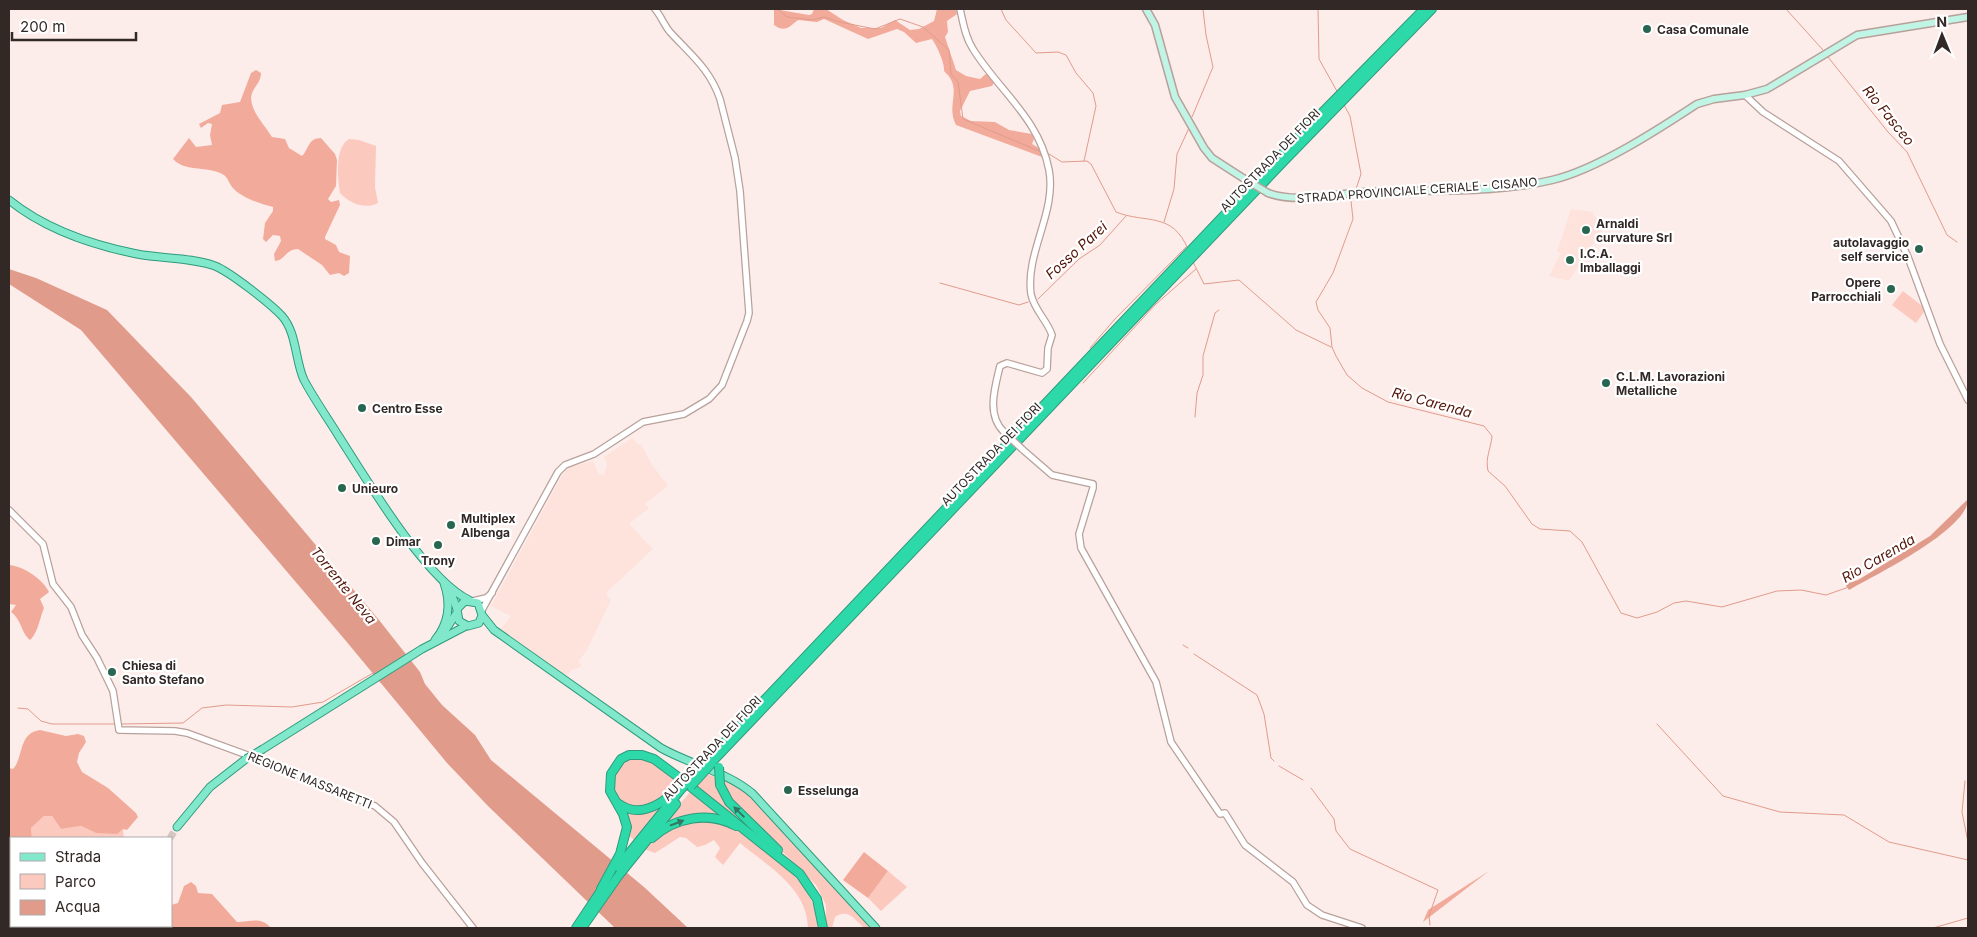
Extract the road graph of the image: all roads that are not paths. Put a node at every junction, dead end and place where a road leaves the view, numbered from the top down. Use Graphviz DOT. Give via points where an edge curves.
graph roads {
  1 [pos="655,9"];
  2 [pos="960,9"];
  3 [pos="1146,9"];
  4 [pos="1424,9"];
  5 [pos="1432,9"];
  6 [pos="1968,17"];
  7 [pos="1745,95"];
  8 [pos="9,200"];
  9 [pos="1968,400"];
  10 [pos="9,510"];
  11 [pos="445,582"];
  12 [pos="495,590"];
  13 [pos="471,600"];
  14 [pos="457,612"];
  15 [pos="482,613"];
  16 [pos="475,625"];
  17 [pos="466,626"];
  18 [pos="494,630"];
  19 [pos="436,640"];
  20 [pos="714,762"];
  21 [pos="683,788"];
  22 [pos="616,802"];
  23 [pos="177,827"];
  24 [pos="754,835"];
  25 [pos="635,849"];
  26 [pos="784,860"];
  27 [pos="601,890"];
  28 [pos="473,928"];
  29 [pos="576,928"];
  30 [pos="582,928"];
  31 [pos="823,928"];
  32 [pos="876,928"];
  33 [pos="1362,928"];
  1 -- 12 [label="street" via="671,33 698,61 720,99 740,191 747,321 722,385 709,399 684,414 643,422 594,454 565,465 558,472"];
  2 -- 33 [label="street, bridge" via="972,48 1029,119 1049,169 1048,200 1031,286 1032,300 1052,335 1047,368 1042,373 1008,363 1000,366 993,413 996,424 1052,475 1093,484 1079,534 1080,548 1156,682 1172,742 1195,780 1220,814 1228,817 1245,844 1293,882 1306,905 1322,915"];
  3 -- 7 [label="main road, STRADA PROVINCIALE CERIALE - CISANO, bridge" via="1155,25 1176,96 1204,148 1240,177 1280,197 1490,187 1552,180 1596,162 1697,104"];
  4 -- 20 [label="highway, AUTOSTRADA DEI FIORI" via="1302,134"];
  5 -- 20 [label="highway, AUTOSTRADA DEI FIORI"];
  6 -- 7 [label="main road, STRADA PROVINCIALE CERIALE - CISANO" via="1857,35 1767,89"];
  7 -- 9 [label="street" via="1763,112 1839,161 1891,221 1908,256 1940,344"];
  8 -- 11 [label="main road" via="26,214 74,236 136,254 216,266 280,314 290,332 308,386 378,497"];
  10 -- 28 [label="street, REGIONE MASSARETTI" via="43,544 53,584 71,607 112,691 119,727 187,733 366,800 394,822 422,864"];
  11 -- 13 [label="main road"];
  11 -- 14 [label="main road"];
  11 -- 19 [label="main road" via="448,614"];
  12 -- 13 [label="street" via="486,598"];
  12 -- 15 [label="street"];
  13 -- 14 [label="main road" via="462,603"];
  13 -- 15 [label="main road"];
  14 -- 17 [label="main road" via="459,621"];
  14 -- 19 [label="main road"];
  15 -- 16 [label="main road"];
  15 -- 18 [label="main road"];
  16 -- 17 [label="main road"];
  16 -- 18 [label="main road"];
  17 -- 19 [label="main road"];
  18 -- 32 [label="main road" via="661,748 684,761 742,784"];
  19 -- 23 [label="main road, bridge" via="246,759 210,787"];
  20 -- 21 [label="highway, AUTOSTRADA DEI FIORI, bridge"];
  20 -- 21 [label="highway, AUTOSTRADA DEI FIORI, bridge" via="697,772"];
  26 -- 20 [label="highway, one-way, bridge" via="777,848 729,802"];
  21 -- 22 [label="highway" via="648,809 632,810"];
  21 -- 25 [label="highway, AUTOSTRADA DEI FIORI"];
  22 -- 24 [label="highway" via="609,783 615,766 629,756 646,756"];
  22 -- 27 [label="highway" via="626,828 620,854"];
  25 -- 24 [label="highway, one-way" via="662,830 693,818 719,819"];
  24 -- 26 [label="highway"];
  25 -- 27 [label="highway, AUTOSTRADA DEI FIORI"];
  25 -- 30 [label="highway, AUTOSTRADA DEI FIORI"];
  26 -- 31 [label="highway" via="814,892"];
  27 -- 29 [label="highway, AUTOSTRADA DEI FIORI"];
}
